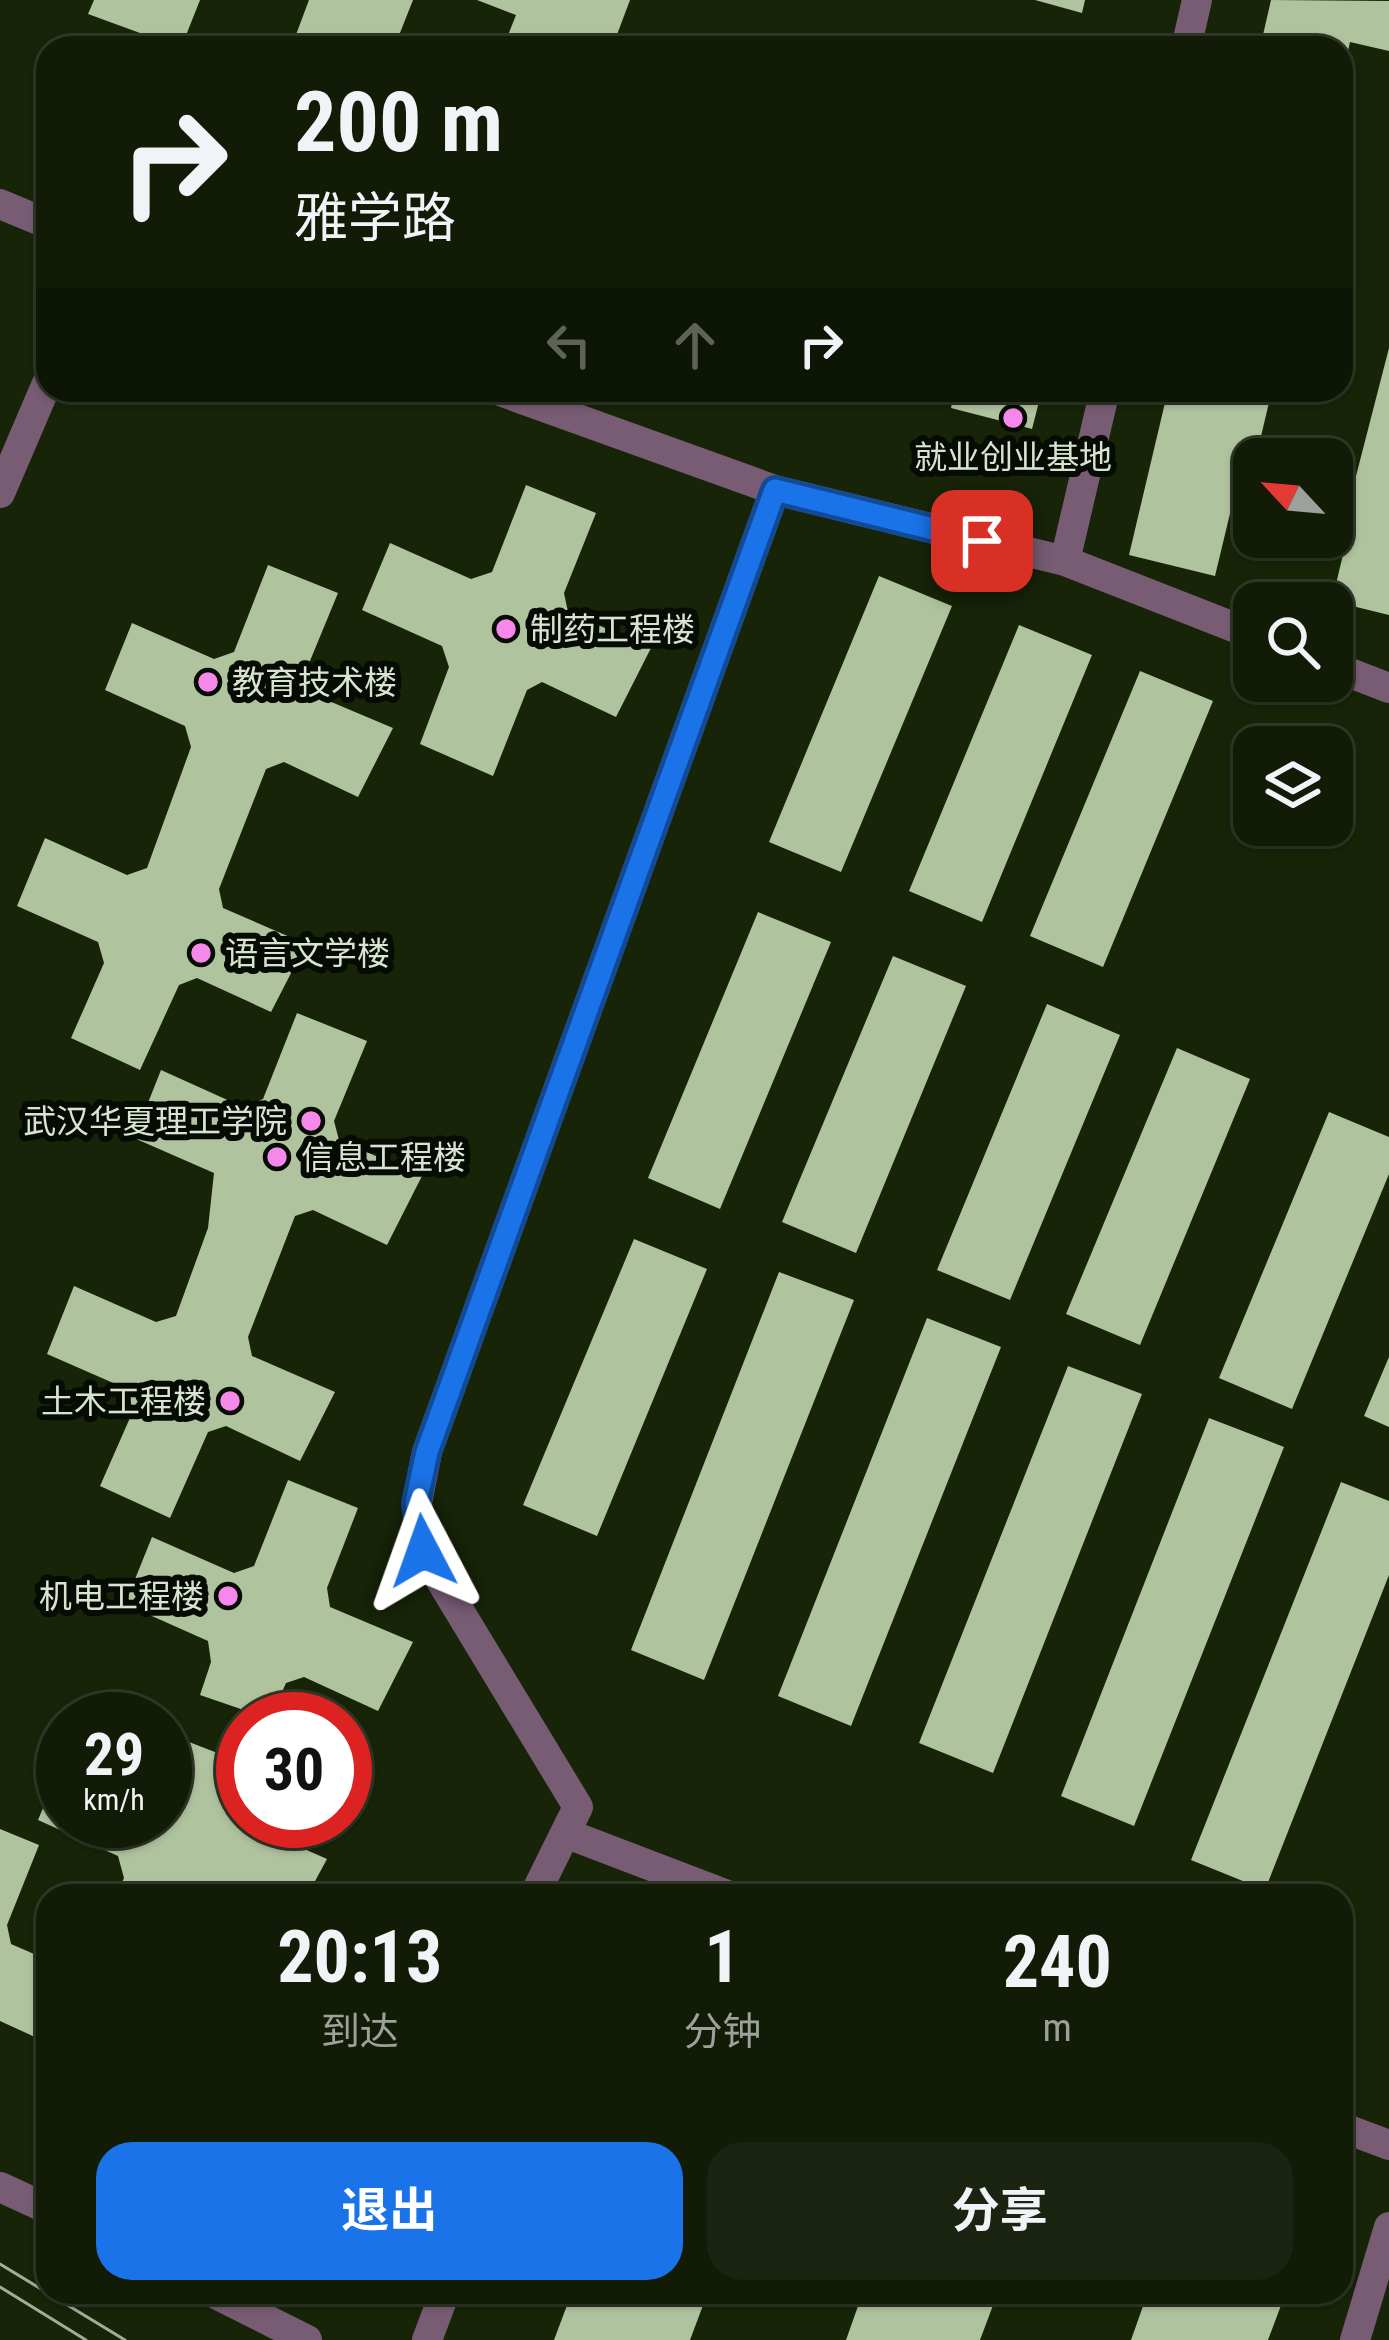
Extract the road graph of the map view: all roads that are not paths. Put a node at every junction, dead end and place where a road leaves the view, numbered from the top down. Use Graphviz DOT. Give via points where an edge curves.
graph roads {
  1 [pos="1197,0"];
  2 [pos="1189,36"];
  3 [pos="0,203"];
  4 [pos="36,219"];
  5 [pos="39,402"];
  6 [pos="529,402"];
  7 [pos="1102,402"];
  8 [pos="775,490"];
  9 [pos="0,493"];
  10 [pos="1065,561"];
  11 [pos="1233,627"];
  12 [pos="1353,674"];
  13 [pos="1389,688"];
  14 [pos="565,1834"];
  15 [pos="540,1884"];
  16 [pos="698,1884"];
  17 [pos="1353,2132"];
  18 [pos="1389,2145"];
  19 [pos="0,2187"];
  20 [pos="36,2204"];
  21 [pos="1389,2227"];
  22 [pos="236,2304"];
  23 [pos="441,2304"];
  24 [pos="307,2340"];
  25 [pos="427,2340"];
  26 [pos="1355,2340"];
  1 -- 2 [label="street"];
  3 -- 4 [label="street"];
  5 -- 9 [label="street"];
  6 -- 8 [label="street"];
  7 -- 10 [label="street"];
  8 -- 10 [label="street"];
  8 -- 14 [label="street" via="427,1452 416,1503 423,1551 578,1807"];
  10 -- 11 [label="street"];
  12 -- 13 [label="street"];
  14 -- 15 [label="street"];
  14 -- 16 [label="street"];
  17 -- 18 [label="street"];
  19 -- 20 [label="street"];
  21 -- 26 [label="street"];
  22 -- 24 [label="street"];
  23 -- 25 [label="street"];
}
